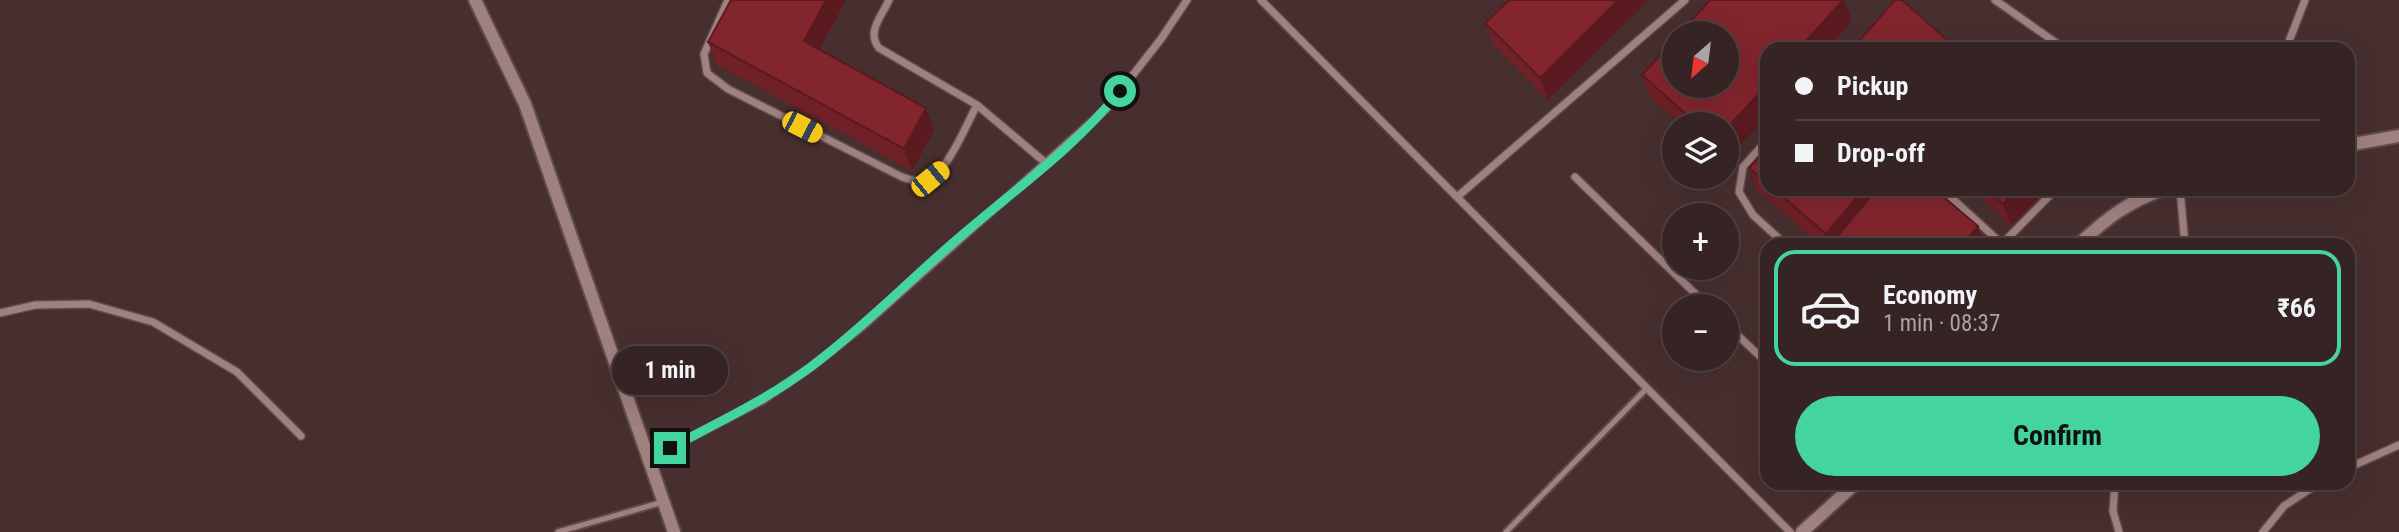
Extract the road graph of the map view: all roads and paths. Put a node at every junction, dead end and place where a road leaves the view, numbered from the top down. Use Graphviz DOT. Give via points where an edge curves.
graph roads {
  1 [pos="475,0"];
  2 [pos="727,0"];
  3 [pos="889,0"];
  4 [pos="1187,0"];
  5 [pos="1261,0"];
  6 [pos="1685,0"];
  7 [pos="1995,0"];
  8 [pos="2305,0"];
  9 [pos="2055,42"];
  10 [pos="2289,42"];
  11 [pos="977,104"];
  12 [pos="2399,136"];
  13 [pos="2355,144"];
  14 [pos="1760,148"];
  15 [pos="1046,164"];
  16 [pos="1575,177"];
  17 [pos="1950,196"];
  18 [pos="2049,196"];
  19 [pos="2146,196"];
  20 [pos="2181,196"];
  21 [pos="1457,197"];
  22 [pos="1778,238"];
  23 [pos="1994,238"];
  24 [pos="2009,238"];
  25 [pos="2086,238"];
  26 [pos="2185,238"];
  27 [pos="1696,294"];
  28 [pos="0,313"];
  29 [pos="1739,336"];
  30 [pos="1760,356"];
  31 [pos="1647,388"];
  32 [pos="301,436"];
  33 [pos="2399,445"];
  34 [pos="647,460"];
  35 [pos="2355,465"];
  36 [pos="1848,490"];
  37 [pos="2114,490"];
  38 [pos="2308,490"];
  39 [pos="663,502"];
  40 [pos="558,532"];
  41 [pos="674,532"];
  42 [pos="1506,532"];
  43 [pos="1790,532"];
  44 [pos="1801,532"];
  45 [pos="2119,532"];
  46 [pos="2263,532"];
  1 -- 34 [label="street" via="526,104"];
  2 -- 11 [label="street" via="704,54 707,74 902,177 930,179 942,169"];
  3 -- 11 [label="street" via="873,32 874,42"];
  4 -- 15 [label="street" via="1107,108"];
  5 -- 21 [label="street"];
  6 -- 21 [label="street"];
  7 -- 9 [label="street"];
  8 -- 10 [label="street"];
  11 -- 15 [label="street"];
  12 -- 13 [label="street"];
  14 -- 22 [label="street" via="1743,167 1739,192 1753,215"];
  15 -- 34 [label="street" via="811,367 762,400"];
  16 -- 27 [label="street"];
  17 -- 23 [label="street"];
  18 -- 24 [label="street"];
  19 -- 25 [label="street"];
  20 -- 26 [label="street"];
  21 -- 31 [label="street"];
  28 -- 32 [label="street" via="35,305 89,304 153,322 237,372"];
  29 -- 30 [label="street"];
  31 -- 42 [label="lane"];
  31 -- 43 [label="street"];
  33 -- 35 [label="street"];
  34 -- 39 [label="street"];
  36 -- 44 [label="street"];
  37 -- 45 [label="street" via="2113,511"];
  38 -- 46 [label="street" via="2284,506"];
  39 -- 40 [label="lane"];
  39 -- 41 [label="street"];
}
